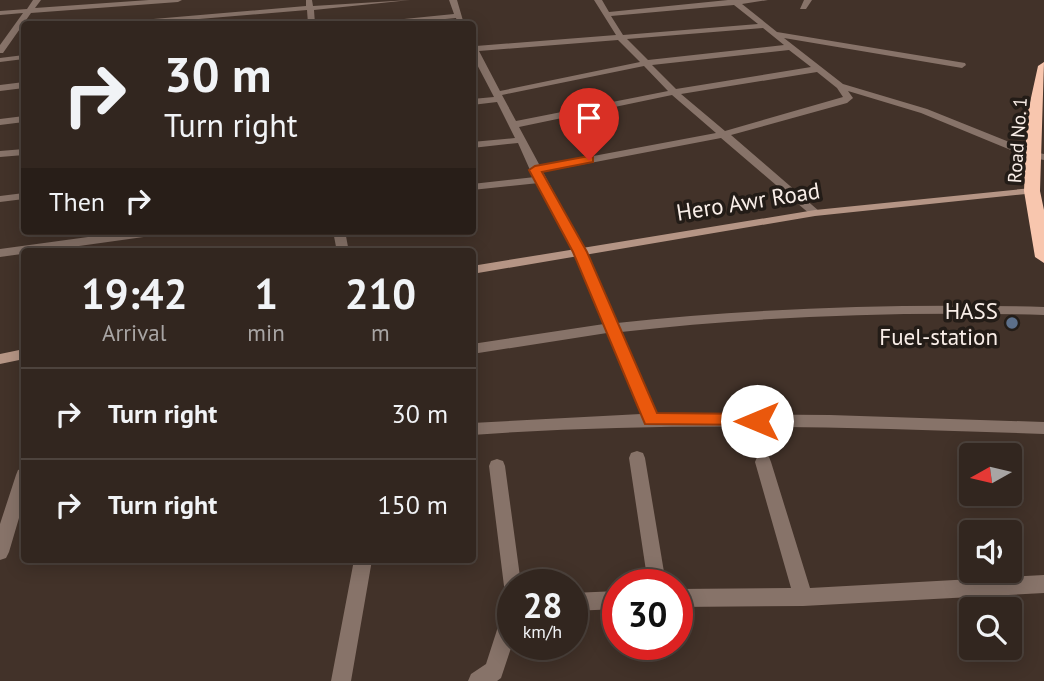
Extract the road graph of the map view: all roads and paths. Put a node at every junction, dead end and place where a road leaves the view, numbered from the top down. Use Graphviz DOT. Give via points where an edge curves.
graph roads {
  1 [pos="37,0"];
  2 [pos="177,0"];
  3 [pos="406,0"];
  4 [pos="453,0"];
  5 [pos="598,0"];
  6 [pos="764,0"];
  7 [pos="734,1"];
  8 [pos="310,4"];
  9 [pos="30,10"];
  10 [pos="0,13"];
  11 [pos="607,14"];
  12 [pos="460,20"];
  13 [pos="22,21"];
  14 [pos="168,21"];
  15 [pos="176,21"];
  16 [pos="438,21"];
  17 [pos="21,23"];
  18 [pos="764,26"];
  19 [pos="21,33"];
  20 [pos="13,34"];
  21 [pos="776,34"];
  22 [pos="0,35"];
  23 [pos="621,38"];
  24 [pos="790,47"];
  25 [pos="476,48"];
  26 [pos="0,51"];
  27 [pos="476,52"];
  28 [pos="21,57"];
  29 [pos="0,60"];
  30 [pos="646,63"];
  31 [pos="962,65"];
  32 [pos="1044,66"];
  33 [pos="484,69"];
  34 [pos="817,69"];
  35 [pos="476,70"];
  36 [pos="21,86"];
  37 [pos="840,86"];
  38 [pos="0,88"];
  39 [pos="674,92"];
  40 [pos="498,97"];
  41 [pos="476,101"];
  42 [pos="21,119"];
  43 [pos="0,122"];
  44 [pos="513,125"];
  45 [pos="725,134"];
  46 [pos="521,140"];
  47 [pos="476,145"];
  48 [pos="21,152"];
  49 [pos="0,154"];
  50 [pos="1038,156"];
  51 [pos="537,175"];
  52 [pos="476,186"];
  53 [pos="1032,191"];
  54 [pos="21,196"];
  55 [pos="0,199"];
  56 [pos="815,213"];
  57 [pos="1041,225"];
  58 [pos="134,235"];
  59 [pos="99,241"];
  60 [pos="41,248"];
  61 [pos="21,250"];
  62 [pos="580,252"];
  63 [pos="0,253"];
  64 [pos="1044,257"];
  65 [pos="476,269"];
  66 [pos="1044,311"];
  67 [pos="613,329"];
  68 [pos="476,348"];
  69 [pos="21,355"];
  70 [pos="0,359"];
  71 [pos="651,419"];
  72 [pos="1044,428"];
  73 [pos="476,429"];
  74 [pos="637,458"];
  75 [pos="763,463"];
  76 [pos="498,466"];
  77 [pos="21,481"];
  78 [pos="7,511"];
  79 [pos="0,552"];
  80 [pos="362,563"];
  81 [pos="510,569"];
  82 [pos="655,569"];
  83 [pos="1044,584"];
  84 [pos="803,597"];
  85 [pos="693,598"];
  86 [pos="497,660"];
  87 [pos="341,681"];
  88 [pos="478,681"];
  1 -- 9 [label="street"];
  2 -- 9 [label="street"];
  2 -- 14 [label="street"];
  3 -- 8 [label="street"];
  4 -- 12 [label="street"];
  5 -- 11 [label="street"];
  6 -- 7 [label="street"];
  7 -- 11 [label="street"];
  7 -- 18 [label="street"];
  8 -- 15 [label="street"];
  9 -- 10 [label="street"];
  9 -- 13 [label="street"];
  11 -- 23 [label="street"];
  12 -- 16 [label="street"];
  17 -- 20 [label="street"];
  18 -- 21 [label="street"];
  18 -- 23 [label="street"];
  19 -- 20 [label="street"];
  20 -- 22 [label="street"];
  20 -- 26 [label="street"];
  21 -- 24 [label="street"];
  21 -- 31 [label="street"];
  23 -- 25 [label="street"];
  23 -- 30 [label="street"];
  24 -- 30 [label="street"];
  24 -- 34 [label="street"];
  27 -- 33 [label="street"];
  28 -- 29 [label="street"];
  30 -- 39 [label="street"];
  30 -- 40 [label="street"];
  32 -- 50 [label="highway, Road No. 1" via="1034,116"];
  33 -- 35 [label="street"];
  33 -- 40 [label="street"];
  34 -- 37 [label="street"];
  34 -- 39 [label="street"];
  36 -- 38 [label="street"];
  37 -- 45 [label="street" via="848,98 844,101"];
  37 -- 50 [label="street" via="924,111"];
  39 -- 44 [label="street"];
  39 -- 45 [label="street"];
  40 -- 41 [label="street"];
  40 -- 44 [label="street"];
  42 -- 43 [label="street"];
  44 -- 46 [label="street"];
  45 -- 51 [label="street"];
  45 -- 56 [label="street"];
  46 -- 47 [label="street"];
  46 -- 51 [label="street"];
  48 -- 49 [label="street"];
  50 -- 53 [label="highway, Road No. 1"];
  51 -- 52 [label="street"];
  51 -- 62 [label="street"];
  53 -- 56 [label="main road, Hero Awr Road"];
  53 -- 57 [label="highway, Road No. 1"];
  54 -- 55 [label="street"];
  56 -- 62 [label="main road, Hero Awr Road"];
  57 -- 64 [label="highway, Road No. 1"];
  58 -- 59 [label="street"];
  59 -- 60 [label="street"];
  61 -- 63 [label="street"];
  62 -- 65 [label="main road, Hero Awr Road"];
  62 -- 67 [label="street"];
  66 -- 67 [label="street" via="846,308"];
  67 -- 68 [label="street"];
  67 -- 71 [label="street"];
  69 -- 70 [label="main road"];
  71 -- 72 [label="street"];
  71 -- 73 [label="street"];
  74 -- 82 [label="street"];
  75 -- 84 [label="street"];
  76 -- 81 [label="street"];
  77 -- 78 [label="street"];
  78 -- 79 [label="street"];
  80 -- 87 [label="street"];
  83 -- 84 [label="street"];
  84 -- 85 [label="street"];
  86 -- 88 [label="street" via="494,671"];
}
